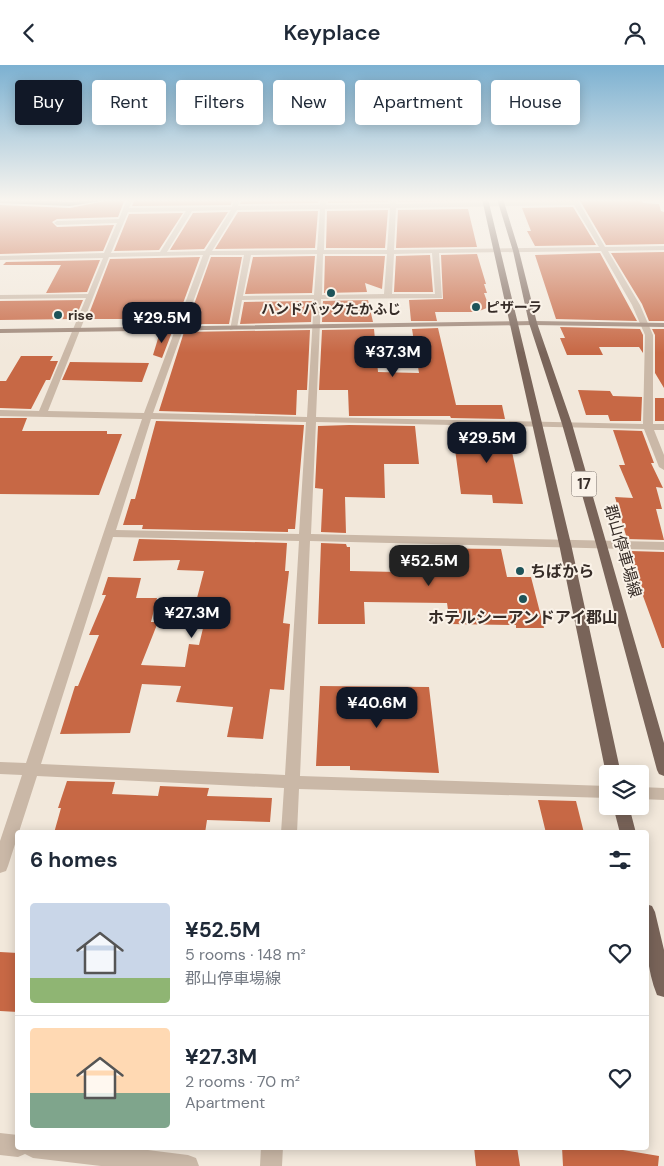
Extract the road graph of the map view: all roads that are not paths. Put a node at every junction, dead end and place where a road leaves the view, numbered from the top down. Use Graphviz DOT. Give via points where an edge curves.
graph roads {
  1 [pos="109,250"];
  2 [pos="164,250"];
  3 [pos="209,250"];
  4 [pos="534,250"];
  5 [pos="605,250"];
  6 [pos="434,251"];
  7 [pos="498,251"];
  8 [pos="516,251"];
  9 [pos="248,252"];
  10 [pos="320,252"];
  11 [pos="389,252"];
  12 [pos="207,253"];
  13 [pos="162,254"];
  14 [pos="107,255"];
  15 [pos="0,258"];
  16 [pos="90,296"];
  17 [pos="0,297"];
  18 [pos="388,297"];
  19 [pos="239,298"];
  20 [pos="317,298"];
  21 [pos="513,323"];
  22 [pos="534,323"];
  23 [pos="645,325"];
  24 [pos="664,325"];
  25 [pos="316,327"];
  26 [pos="233,328"];
  27 [pos="179,329"];
  28 [pos="0,331"];
  29 [pos="76,331"];
  30 [pos="0,413"];
  31 [pos="42,414"];
  32 [pos="147,417"];
  33 [pos="310,420"];
  34 [pos="535,423"];
  35 [pos="567,424"];
  36 [pos="648,427"];
  37 [pos="664,427"];
  38 [pos="664,467"];
  39 [pos="109,533"];
  40 [pos="304,538"];
  41 [pos="564,544"];
  42 [pos="602,544"];
  43 [pos="664,545"];
  44 [pos="612,765"];
  45 [pos="0,768"];
  46 [pos="31,769"];
  47 [pos="664,770"];
  48 [pos="292,782"];
  49 [pos="599,792"];
  50 [pos="649,793"];
  51 [pos="664,794"];
  52 [pos="623,815"];
  53 [pos="289,830"];
  54 [pos="627,830"];
  55 [pos="0,865"];
  56 [pos="649,925"];
  57 [pos="664,988"];
  58 [pos="0,1144"];
  59 [pos="15,1146"];
  60 [pos="57,1150"];
  61 [pos="272,1150"];
  62 [pos="188,1166"];
  63 [pos="270,1166"];
  1 -- 14 [label="street"];
  2 -- 13 [label="street"];
  3 -- 12 [label="street"];
  4 -- 8 [label="street"];
  5 -- 23 [label="street"];
  6 -- 7 [label="street"];
  6 -- 11 [label="street"];
  6 -- 18 [label="street" via="439,296"];
  7 -- 8 [label="street"];
  7 -- 21 [label="main road, 17"];
  8 -- 22 [label="main road, 郡山停車場線 / 17"];
  9 -- 10 [label="street"];
  9 -- 12 [label="street"];
  9 -- 19 [label="street"];
  10 -- 11 [label="street"];
  10 -- 20 [label="street"];
  11 -- 18 [label="street"];
  12 -- 13 [label="street"];
  12 -- 27 [label="street"];
  13 -- 14 [label="street"];
  14 -- 15 [label="street"];
  14 -- 16 [label="street"];
  16 -- 17 [label="street"];
  16 -- 29 [label="street"];
  18 -- 20 [label="street"];
  19 -- 20 [label="street"];
  19 -- 26 [label="street"];
  20 -- 25 [label="street"];
  21 -- 22 [label="street"];
  21 -- 25 [label="street"];
  21 -- 34 [label="main road, 17"];
  22 -- 23 [label="street"];
  22 -- 35 [label="main road, 郡山停車場線 / 17"];
  23 -- 24 [label="street"];
  23 -- 36 [label="street" via="649,335"];
  25 -- 26 [label="street"];
  25 -- 33 [label="street"];
  26 -- 27 [label="street"];
  27 -- 29 [label="street"];
  27 -- 32 [label="street"];
  28 -- 29 [label="street"];
  29 -- 31 [label="street"];
  30 -- 31 [label="street"];
  31 -- 32 [label="street"];
  32 -- 33 [label="street"];
  32 -- 39 [label="street"];
  33 -- 34 [label="street"];
  33 -- 40 [label="street"];
  34 -- 35 [label="street"];
  34 -- 41 [label="main road, 17"];
  35 -- 36 [label="street"];
  35 -- 42 [label="main road, 郡山停車場線 / 17"];
  36 -- 37 [label="street"];
  36 -- 38 [label="street"];
  39 -- 40 [label="street"];
  39 -- 46 [label="street"];
  40 -- 41 [label="street"];
  40 -- 48 [label="street"];
  41 -- 42 [label="street"];
  41 -- 44 [label="main road, 17"];
  42 -- 43 [label="street"];
  42 -- 47 [label="main road, 郡山停車場線 / 17"];
  45 -- 46 [label="street"];
  46 -- 48 [label="street"];
  46 -- 55 [label="street"];
  48 -- 49 [label="street"];
  48 -- 53 [label="street"];
  50 -- 51 [label="street"];
  52 -- 54 [label="main road"];
  56 -- 57 [label="main road"];
  58 -- 59 [label="street"];
  60 -- 62 [label="street"];
  61 -- 63 [label="street"];
}
